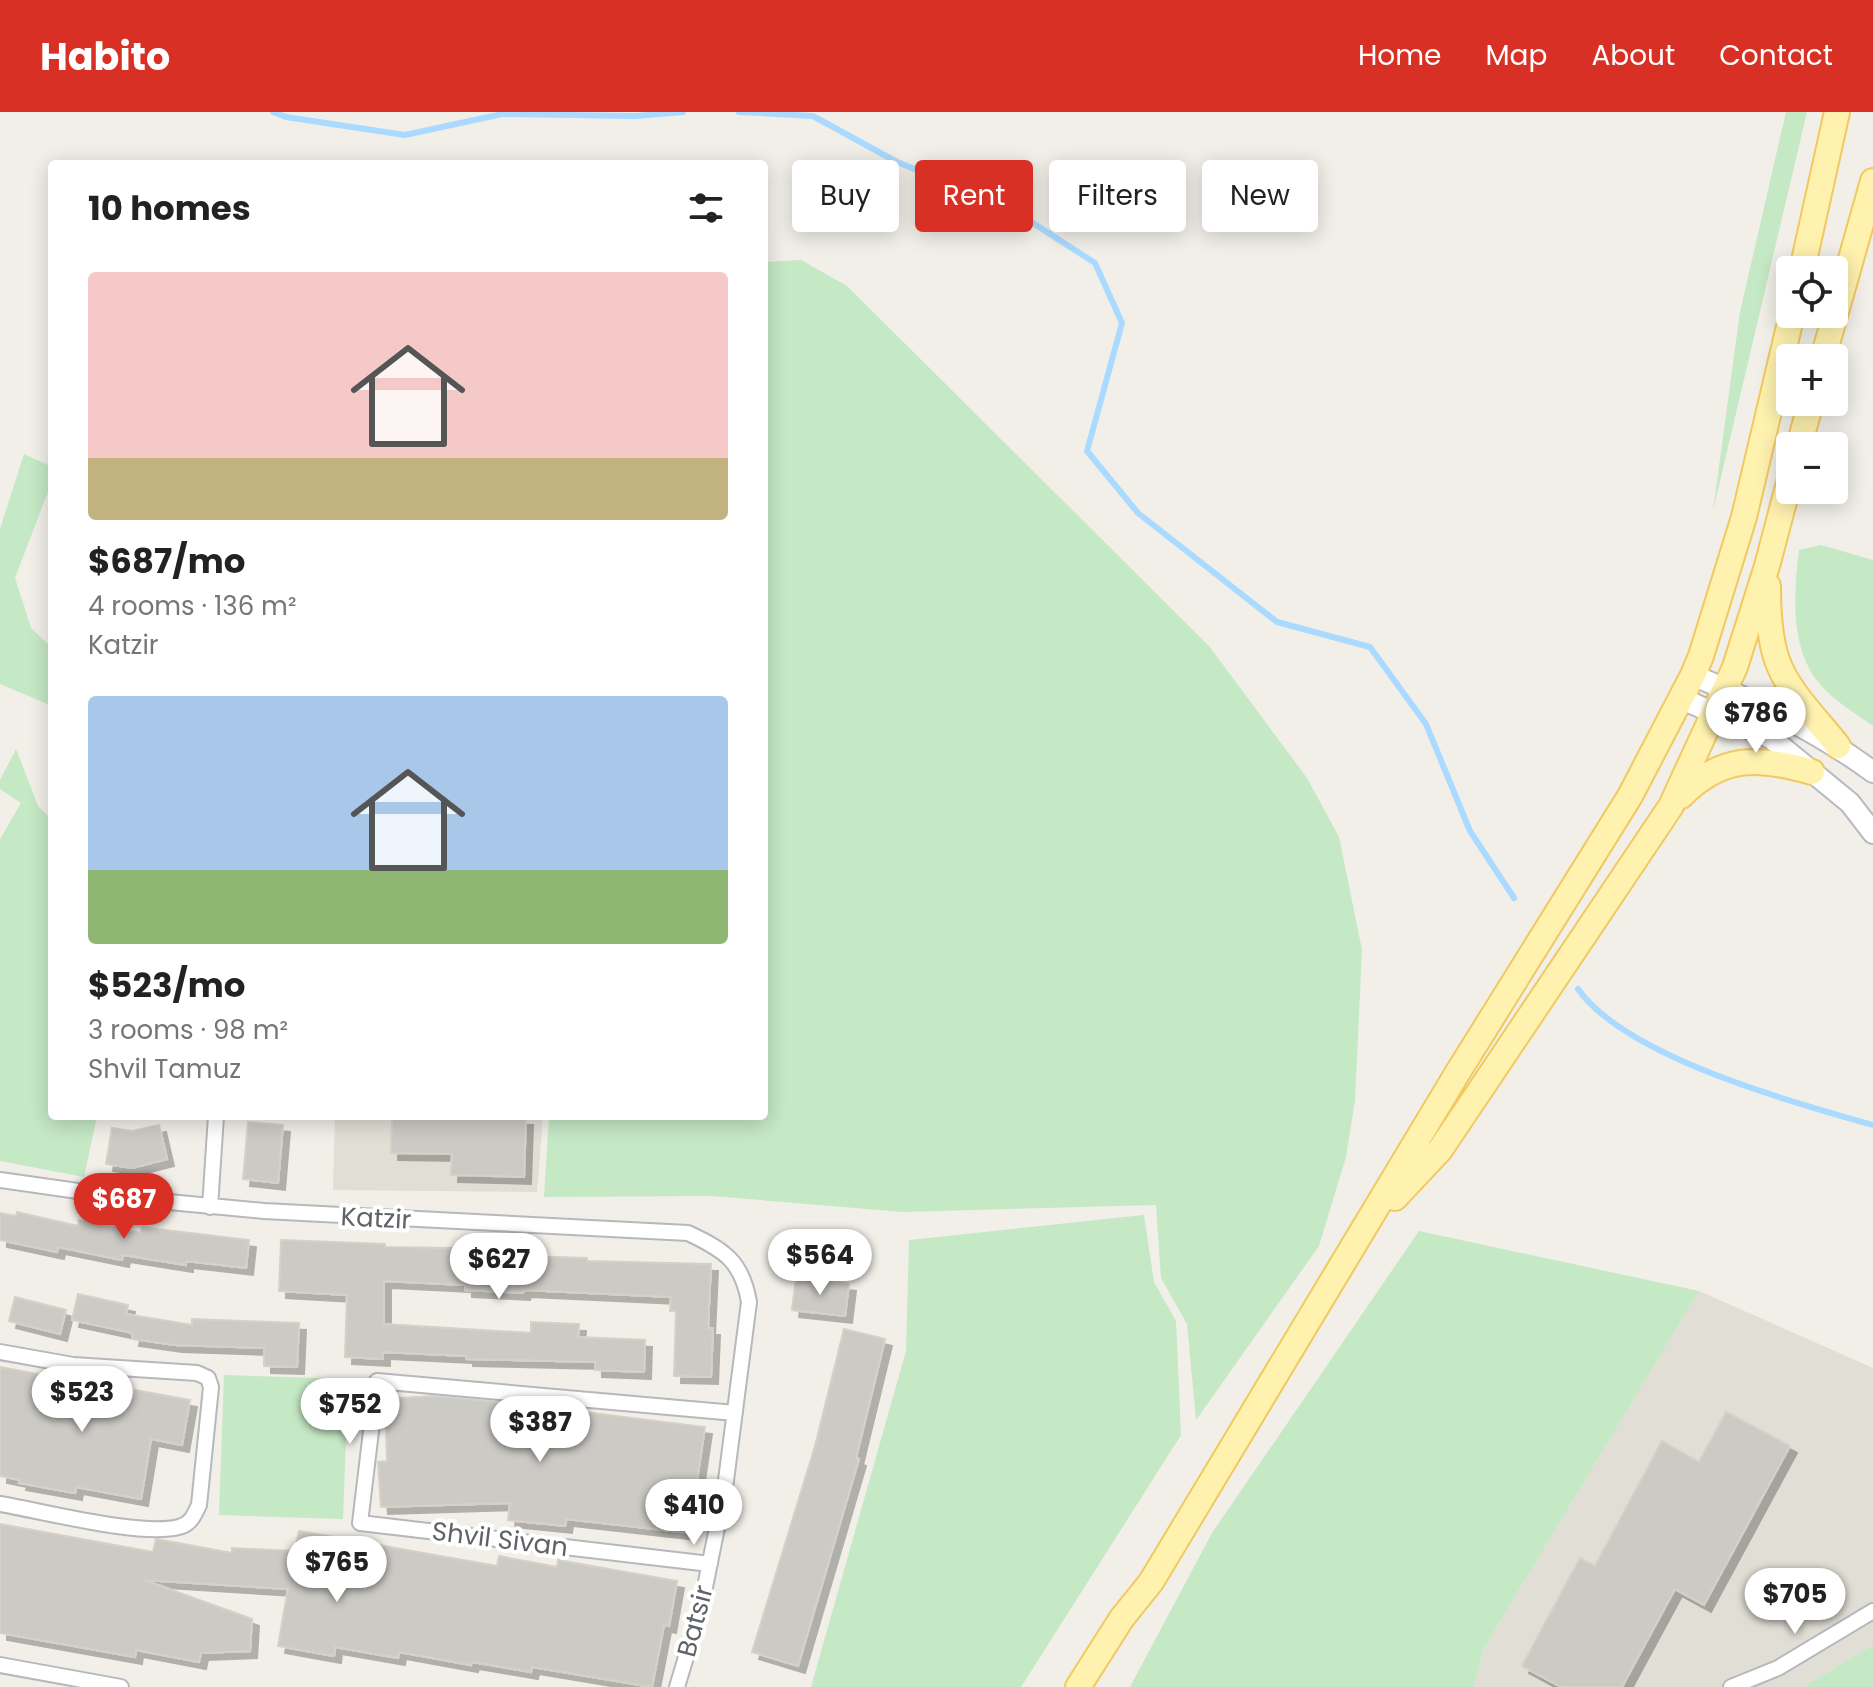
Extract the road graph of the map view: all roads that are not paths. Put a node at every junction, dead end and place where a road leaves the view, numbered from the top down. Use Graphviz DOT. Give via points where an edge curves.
graph roads {
  1 [pos="1837,112"];
  2 [pos="1873,181"];
  3 [pos="1805,256"];
  4 [pos="1789,328"];
  5 [pos="1827,344"];
  6 [pos="1783,504"];
  7 [pos="1767,566"];
  8 [pos="1693,675"];
  9 [pos="1725,689"];
  10 [pos="1680,698"];
  11 [pos="1715,712"];
  12 [pos="1838,746"];
  13 [pos="1812,772"];
  14 [pos="1873,772"];
  15 [pos="1671,806"];
  16 [pos="1873,833"];
  17 [pos="216,1120"];
  18 [pos="0,1180"];
  19 [pos="210,1207"];
  20 [pos="1366,1229"];
  21 [pos="0,1352"];
  22 [pos="735,1413"];
  23 [pos="0,1504"];
  24 [pos="710,1564"];
  25 [pos="1151,1582"];
  26 [pos="1873,1611"];
  27 [pos="0,1665"];
  28 [pos="121,1687"];
  29 [pos="677,1687"];
  30 [pos="1078,1687"];
  31 [pos="1098,1687"];
  32 [pos="1731,1687"];
  1 -- 3 [label="main road"];
  2 -- 5 [label="main road"];
  4 -- 8 [label="main road" via="1744,517"];
  6 -- 7 [label="main road"];
  7 -- 9 [label="main road"];
  7 -- 12 [label="main road" via="1777,659 1791,687"];
  8 -- 9 [label="street"];
  8 -- 10 [label="main road"];
  9 -- 11 [label="main road"];
  9 -- 12 [label="street"];
  10 -- 11 [label="street"];
  10 -- 20 [label="main road" via="1630,796"];
  11 -- 13 [label="street" via="1771,738"];
  11 -- 15 [label="main road"];
  12 -- 14 [label="street"];
  13 -- 15 [label="main road" via="1768,761 1737,763 1707,773"];
  13 -- 16 [label="street" via="1850,803"];
  15 -- 20 [label="main road" via="1440,1150"];
  17 -- 19 [label="street"];
  18 -- 19 [label="street, Katzir"];
  19 -- 22 [label="street, Katzir" via="688,1233 729,1257 745,1279 749,1302"];
  20 -- 25 [label="main road"];
  21 -- 23 [label="street" via="73,1365 197,1373 208,1378 211,1387 199,1505 192,1520 180,1527 140,1529"];
  22 -- 24 [label="street, Batsir"];
  22 -- 24 [label="street, Shvil Sivan" via="377,1381 360,1523"];
  24 -- 29 [label="street, Batsir"];
  25 -- 30 [label="main road"];
  25 -- 31 [label="main road"];
  26 -- 32 [label="street" via="1778,1668"];
  27 -- 28 [label="street"];
}
